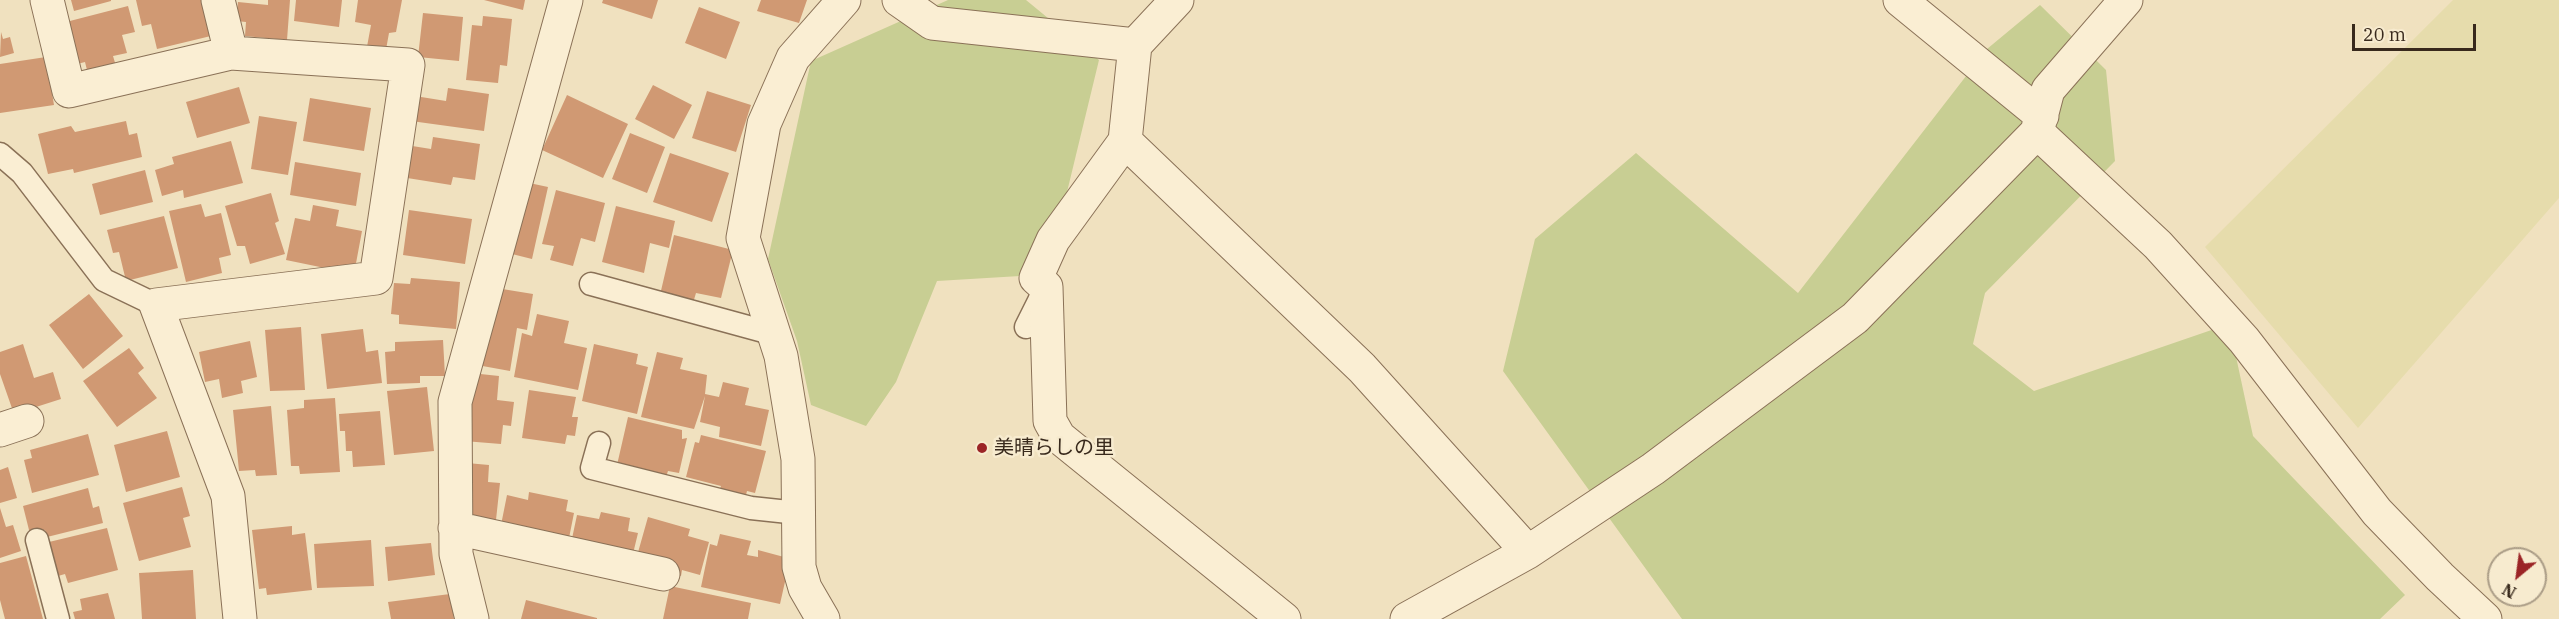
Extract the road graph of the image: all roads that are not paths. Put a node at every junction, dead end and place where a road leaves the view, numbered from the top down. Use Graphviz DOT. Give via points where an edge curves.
graph roads {
  1 [pos="47,0"];
  2 [pos="218,0"];
  3 [pos="566,0"];
  4 [pos="844,0"];
  5 [pos="899,0"];
  6 [pos="1177,0"];
  7 [pos="1900,0"];
  8 [pos="2126,0"];
  9 [pos="1135,45"];
  10 [pos="231,53"];
  11 [pos="2040,124"];
  12 [pos="1125,141"];
  13 [pos="0,154"];
  14 [pos="11,174"];
  15 [pos="591,284"];
  16 [pos="1046,287"];
  17 [pos="156,304"];
  18 [pos="1026,327"];
  19 [pos="774,334"];
  20 [pos="599,442"];
  21 [pos="798,513"];
  22 [pos="455,528"];
  23 [pos="37,540"];
  24 [pos="1528,552"];
  25 [pos="663,574"];
  26 [pos="58,619"];
  27 [pos="240,619"];
  28 [pos="472,619"];
  29 [pos="823,619"];
  30 [pos="1284,619"];
  31 [pos="1407,619"];
  32 [pos="2484,619"];
  1 -- 10 [label="street" via="69,91"];
  2 -- 10 [label="street"];
  3 -- 22 [label="street" via="455,402"];
  4 -- 19 [label="street" via="793,58 764,124 742,238"];
  5 -- 9 [label="street" via="932,23"];
  6 -- 9 [label="street"];
  7 -- 11 [label="street"];
  8 -- 11 [label="street" via="2048,90"];
  9 -- 12 [label="street"];
  10 -- 17 [label="street" via="408,66 376,278"];
  11 -- 24 [label="street" via="1855,318 1653,469"];
  11 -- 32 [label="street" via="2244,340 2377,512"];
  12 -- 16 [label="street" via="1053,240 1035,278"];
  12 -- 24 [label="street" via="1362,368"];
  13 -- 14 [label="lane"];
  14 -- 17 [label="lane" via="104,280"];
  15 -- 19 [label="lane"];
  16 -- 18 [label="lane"];
  16 -- 30 [label="street" via="1050,421 1059,436"];
  17 -- 27 [label="street" via="228,496"];
  19 -- 21 [label="street" via="782,356 798,459"];
  20 -- 21 [label="lane" via="592,468 751,508"];
  21 -- 29 [label="street" via="799,567 805,588"];
  22 -- 25 [label="street"];
  22 -- 28 [label="street" via="456,554"];
  23 -- 26 [label="lane"];
  24 -- 31 [label="street"];
}
